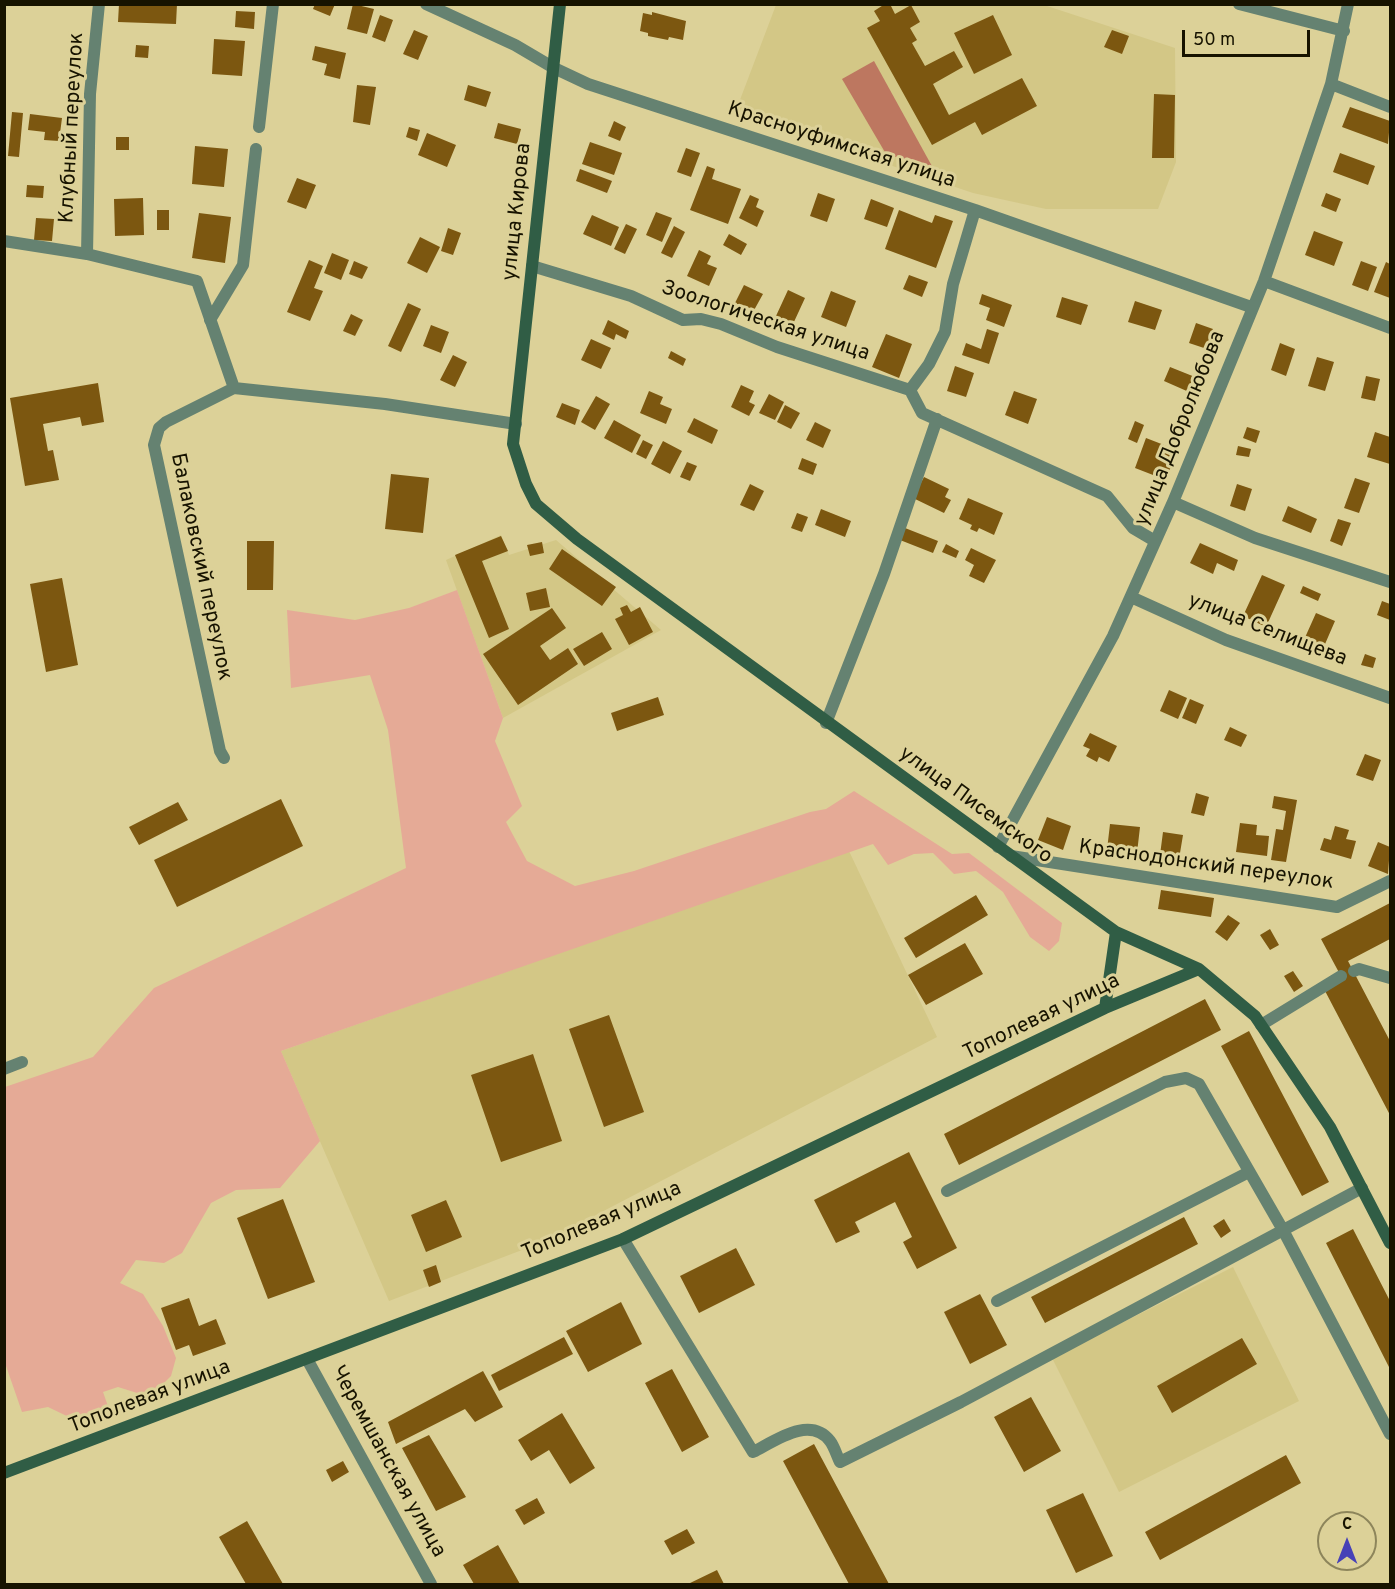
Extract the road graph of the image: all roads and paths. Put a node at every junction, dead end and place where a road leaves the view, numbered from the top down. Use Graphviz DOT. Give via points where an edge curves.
graph roads {
  1 [pos="99,4"];
  2 [pos="273,4"];
  3 [pos="426,4"];
  4 [pos="560,4"];
  5 [pos="1239,4"];
  6 [pos="1348,4"];
  7 [pos="1344,31"];
  8 [pos="554,68"];
  9 [pos="1331,84"];
  10 [pos="1390,107"];
  11 [pos="259,127"];
  12 [pos="256,150"];
  13 [pos="975,210"];
  14 [pos="4,241"];
  15 [pos="87,254"];
  16 [pos="532,267"];
  17 [pos="1264,281"];
  18 [pos="1251,307"];
  19 [pos="210,320"];
  20 [pos="1390,328"];
  21 [pos="234,388"];
  22 [pos="910,390"];
  23 [pos="937,419"];
  24 [pos="516,424"];
  25 [pos="1173,502"];
  26 [pos="1155,541"];
  27 [pos="1390,582"];
  28 [pos="1131,597"];
  29 [pos="1390,698"];
  30 [pos="826,723"];
  31 [pos="224,758"];
  32 [pos="999,847"];
  33 [pos="1011,856"];
  34 [pos="1390,881"];
  35 [pos="1116,932"];
  36 [pos="1199,969"];
  37 [pos="1354,971"];
  38 [pos="1341,976"];
  39 [pos="1390,978"];
  40 [pos="1105,1008"];
  41 [pos="1261,1025"];
  42 [pos="22,1062"];
  43 [pos="4,1069"];
  44 [pos="1249,1172"];
  45 [pos="1362,1188"];
  46 [pos="947,1191"];
  47 [pos="1283,1230"];
  48 [pos="622,1239"];
  49 [pos="1390,1243"];
  50 [pos="997,1301"];
  51 [pos="307,1359"];
  52 [pos="1390,1434"];
  53 [pos="4,1473"];
  54 [pos="431,1584"];
  1 -- 15 [label="street, Клубный переулок" via="90,94"];
  2 -- 11 [label="street"];
  3 -- 8 [label="street, Красноуфимская улица" via="515,45"];
  4 -- 8 [label="main road, улица Кирова"];
  5 -- 7 [label="street"];
  6 -- 7 [label="street, улица Добролюбова"];
  7 -- 9 [label="street, улица Добролюбова"];
  8 -- 13 [label="street, Красноуфимская улица" via="588,84"];
  8 -- 16 [label="main road, улица Кирова"];
  9 -- 10 [label="street"];
  9 -- 17 [label="street, улица Добролюбова"];
  12 -- 19 [label="street" via="243,265"];
  13 -- 18 [label="street, Красноуфимская улица"];
  13 -- 22 [label="street" via="953,284 945,332"];
  14 -- 15 [label="street"];
  15 -- 19 [label="street" via="197,281"];
  16 -- 22 [label="street, Зоологическая улица" via="631,296 683,320 722,324"];
  16 -- 24 [label="main road, улица Кирова"];
  17 -- 18 [label="street, улица Добролюбова"];
  17 -- 20 [label="street"];
  18 -- 25 [label="street, улица Добролюбова"];
  19 -- 21 [label="street"];
  21 -- 24 [label="street" via="385,404"];
  21 -- 31 [label="street, Балаковский переулок" via="166,422 159,428 154,445"];
  22 -- 23 [label="street" via="922,413"];
  23 -- 26 [label="street" via="1107,496 1133,528"];
  23 -- 30 [label="street" via="884,574"];
  24 -- 30 [label="main road, улица Писемского" via="513,444 536,504 577,539"];
  25 -- 26 [label="street, улица Добролюбова"];
  25 -- 27 [label="street" via="1255,538"];
  26 -- 28 [label="street, улица Добролюбова"];
  28 -- 29 [label="street, улица Селищева" via="1226,640"];
  28 -- 32 [label="street, улица Добролюбова"];
  30 -- 32 [label="main road, улица Писемского"];
  32 -- 33 [label="main road, улица Писемского"];
  33 -- 34 [label="street, Краснодонский переулок" via="1337,907"];
  33 -- 35 [label="main road, улица Писемского"];
  35 -- 36 [label="main road, улица Писемского"];
  35 -- 40 [label="main road"];
  36 -- 40 [label="main road, Тополевая улица"];
  36 -- 41 [label="main road, улица Писемского"];
  37 -- 39 [label="street"];
  38 -- 41 [label="street"];
  40 -- 48 [label="main road, Тополевая улица"];
  41 -- 45 [label="main road, улица Писемского" via="1330,1127"];
  42 -- 43 [label="street"];
  44 -- 46 [label="street" via="1199,1084 1186,1078 1165,1082"];
  44 -- 47 [label="street"];
  44 -- 50 [label="street"];
  45 -- 47 [label="street"];
  45 -- 49 [label="main road, улица Писемского"];
  47 -- 48 [label="street" via="840,1462 830,1440 814,1430 801,1429 753,1452"];
  47 -- 52 [label="street"];
  48 -- 51 [label="main road, Тополевая улица"];
  51 -- 53 [label="main road, Тополевая улица"];
  51 -- 54 [label="street, Черемшанская улица"];
}
